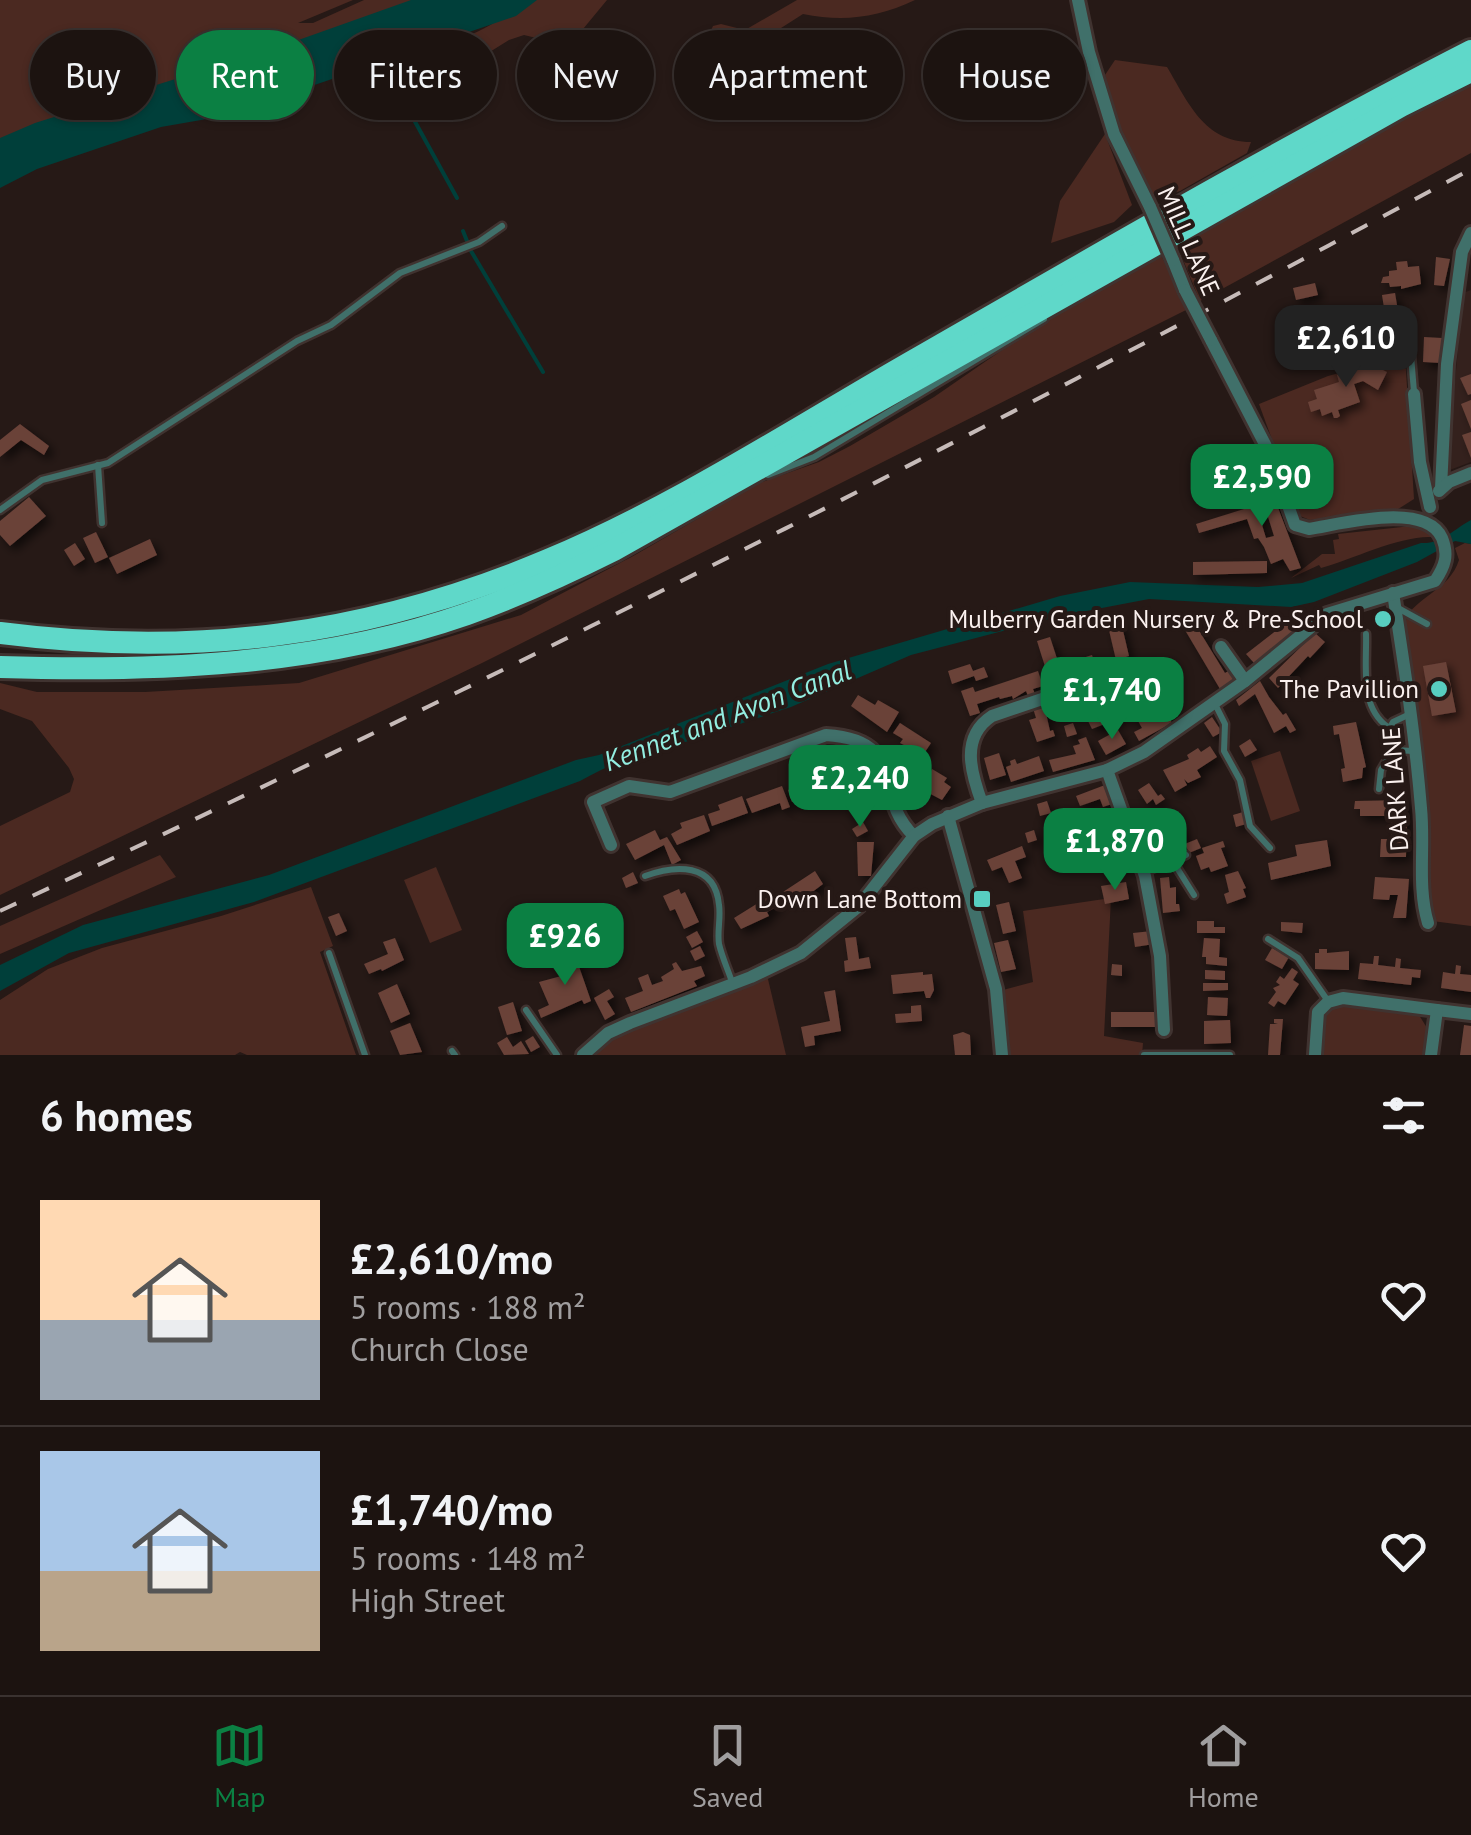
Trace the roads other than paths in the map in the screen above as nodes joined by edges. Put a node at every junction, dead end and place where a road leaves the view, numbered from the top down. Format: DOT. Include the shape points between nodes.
graph roads {
  1 [pos="1078,0"];
  2 [pos="1471,51"];
  3 [pos="1471,71"];
  4 [pos="502,226"];
  5 [pos="1471,233"];
  6 [pos="1408,319"];
  7 [pos="1414,394"];
  8 [pos="98,465"];
  9 [pos="1471,474"];
  10 [pos="1442,488"];
  11 [pos="0,510"];
  12 [pos="1430,518"];
  13 [pos="102,523"];
  14 [pos="1394,600"];
  15 [pos="0,616"];
  16 [pos="334,624"];
  17 [pos="1428,624"];
  18 [pos="0,633"];
  19 [pos="1366,634"];
  20 [pos="1221,647"];
  21 [pos="0,657"];
  22 [pos="0,667"];
  23 [pos="151,667"];
  24 [pos="1100,678"];
  25 [pos="1244,681"];
  26 [pos="1214,703"];
  27 [pos="1412,713"];
  28 [pos="1388,727"];
  29 [pos="1393,750"];
  30 [pos="1416,750"];
  31 [pos="1107,770"];
  32 [pos="1379,789"];
  33 [pos="982,803"];
  34 [pos="948,816"];
  35 [pos="914,836"];
  36 [pos="611,844"];
  37 [pos="1270,848"];
  38 [pos="1186,854"];
  39 [pos="1172,860"];
  40 [pos="1144,872"];
  41 [pos="645,876"];
  42 [pos="1194,895"];
  43 [pos="1428,923"];
  44 [pos="1268,939"];
  45 [pos="329,953"];
  46 [pos="732,983"];
  47 [pos="1328,1002"];
  48 [pos="526,1010"];
  49 [pos="1437,1010"];
  50 [pos="1471,1014"];
  51 [pos="1164,1030"];
  52 [pos="365,1055"];
  53 [pos="557,1055"];
  54 [pos="583,1055"];
  55 [pos="1002,1055"];
  56 [pos="1144,1055"];
  57 [pos="1230,1055"];
  58 [pos="1314,1055"];
  59 [pos="1431,1055"];
  1 -- 12 [label="street, MILL LANE, bridge" via="1114,134 1269,452 1295,525 1309,530"];
  2 -- 16 [label="highway" via="603,534 488,582"];
  3 -- 23 [label="highway" via="558,578 463,616 373,640 292,656"];
  4 -- 8 [label="lane" via="400,273 331,325"];
  5 -- 10 [label="street" via="1462,252 1448,364"];
  6 -- 7 [label="lane"];
  7 -- 12 [label="street"];
  8 -- 11 [label="lane" via="42,480"];
  8 -- 13 [label="lane"];
  9 -- 10 [label="street"];
  10 -- 12 [label="street"];
  12 -- 14 [label="street" via="1446,549 1443,569 1435,581"];
  14 -- 17 [label="lane"];
  14 -- 25 [label="street" via="1328,614"];
  14 -- 27 [label="street, DARK LANE"];
  15 -- 16 [label="highway" via="171,636"];
  16 -- 18 [label="highway" via="203,643 78,642"];
  19 -- 28 [label="lane" via="1368,700"];
  20 -- 25 [label="street"];
  21 -- 23 [label="highway"];
  22 -- 23 [label="highway"];
  24 -- 33 [label="street" via="982,722 970,755"];
  25 -- 26 [label="street"];
  26 -- 31 [label="street"];
  26 -- 37 [label="lane" via="1250,826"];
  27 -- 28 [label="lane"];
  27 -- 30 [label="street, DARK LANE"];
  28 -- 29 [label="lane"];
  29 -- 30 [label="lane"];
  29 -- 32 [label="lane"];
  30 -- 43 [label="street, DARK LANE"];
  31 -- 33 [label="street"];
  31 -- 40 [label="street"];
  33 -- 34 [label="street"];
  34 -- 35 [label="street"];
  34 -- 55 [label="street" via="996,989"];
  35 -- 36 [label="street" via="893,804 886,769 874,750 850,737 826,735 670,792 628,786 594,802"];
  35 -- 46 [label="street" via="835,927 800,953"];
  38 -- 39 [label="lane"];
  39 -- 40 [label="lane"];
  39 -- 42 [label="lane"];
  40 -- 51 [label="street" via="1160,956"];
  41 -- 46 [label="lane" via="681,867 712,884 720,907 718,942"];
  44 -- 47 [label="lane" via="1298,958"];
  45 -- 52 [label="lane"];
  46 -- 54 [label="street" via="619,1028"];
  47 -- 49 [label="street" via="1344,998"];
  47 -- 58 [label="street" via="1318,1012"];
  48 -- 53 [label="lane"];
  49 -- 50 [label="street"];
  49 -- 59 [label="street"];
  56 -- 57 [label="lane"];
}
